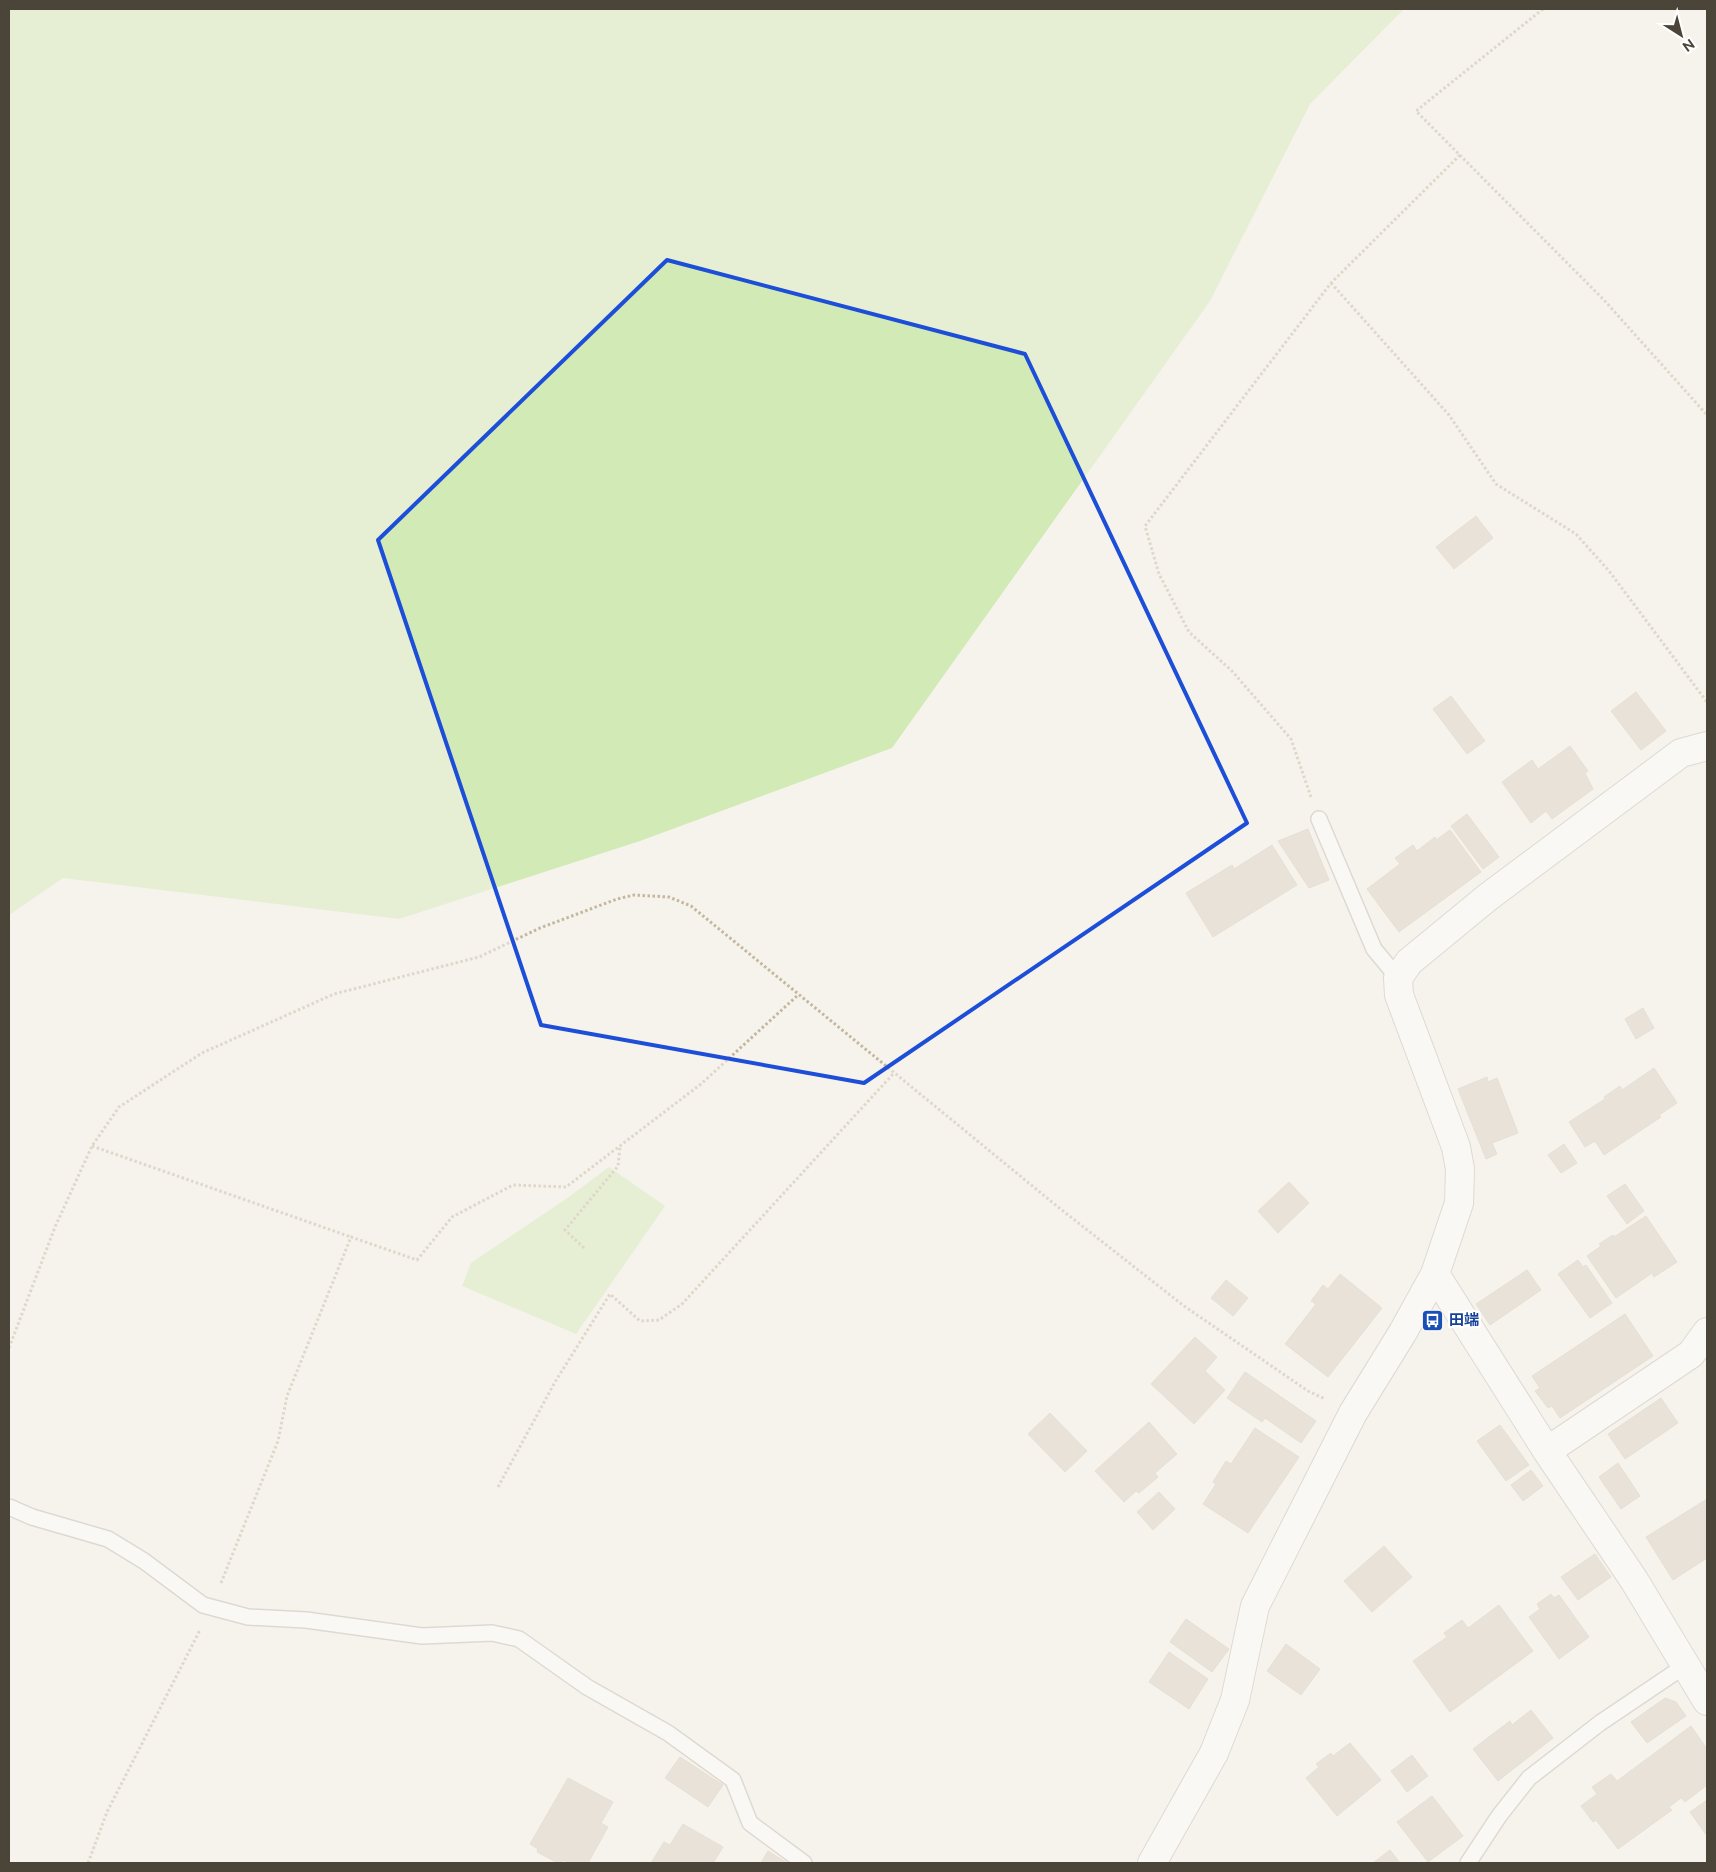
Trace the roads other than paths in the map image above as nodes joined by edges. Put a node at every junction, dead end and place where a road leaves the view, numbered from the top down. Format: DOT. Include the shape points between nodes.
graph roads {
  1 [pos="1707,746"];
  2 [pos="1319,819"];
  3 [pos="1398,978"];
  4 [pos="1435,1274"];
  5 [pos="1707,1332"];
  6 [pos="1547,1451"];
  7 [pos="9,1507"];
  8 [pos="1686,1665"];
  9 [pos="1707,1701"];
  10 [pos="804,1863"];
  11 [pos="1152,1863"];
  12 [pos="1468,1863"];
  1 -- 3 [label="street" via="1681,753 1519,874 1409,962"];
  2 -- 3 [label="lane" via="1374,949"];
  3 -- 4 [label="street" via="1398,995 1456,1147 1460,1169 1459,1203"];
  4 -- 6 [label="street"];
  4 -- 11 [label="street" via="1404,1332 1353,1413 1255,1606 1236,1700 1214,1753"];
  5 -- 6 [label="street" via="1691,1354"];
  6 -- 8 [label="street" via="1634,1580"];
  7 -- 10 [label="lane" via="108,1539 203,1605 248,1617 306,1620 422,1636 492,1633 519,1639 587,1687 668,1733 733,1780 750,1823"];
  8 -- 9 [label="street"];
  8 -- 12 [label="lane" via="1600,1723 1529,1778"];
}
